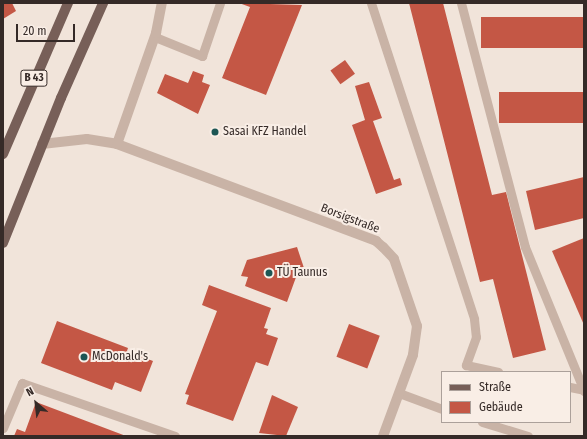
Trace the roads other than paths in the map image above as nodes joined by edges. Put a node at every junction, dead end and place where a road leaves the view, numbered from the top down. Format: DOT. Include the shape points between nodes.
graph roads {
  1 [pos="68,3"];
  2 [pos="103,3"];
  3 [pos="162,3"];
  4 [pos="220,3"];
  5 [pos="371,3"];
  6 [pos="461,3"];
  7 [pos="155,37"];
  8 [pos="42,144"];
  9 [pos="117,144"];
  10 [pos="3,154"];
  11 [pos="3,243"];
  12 [pos="493,371"];
  13 [pos="571,387"];
  14 [pos="584,390"];
  15 [pos="399,394"];
  16 [pos="441,409"];
  17 [pos="485,423"];
  18 [pos="3,428"];
  19 [pos="517,434"];
  20 [pos="169,435"];
  21 [pos="383,436"];
  22 [pos="528,436"];
  1 -- 10 [label="main road, B 43"];
  2 -- 8 [label="main road, B 43"];
  3 -- 7 [label="street"];
  4 -- 7 [label="lane" via="202,56"];
  5 -- 12 [label="lane" via="474,319 476,337 466,365"];
  6 -- 14 [label="lane" via="525,247"];
  7 -- 9 [label="street"];
  8 -- 9 [label="street, Borsigstraße" via="87,139"];
  8 -- 11 [label="main road, B 43"];
  9 -- 15 [label="street, Borsigstraße" via="376,241 383,247 394,260 417,326 417,340"];
  13 -- 14 [label="lane"];
  15 -- 16 [label="lane"];
  15 -- 21 [label="street, Borsigstraße"];
  17 -- 19 [label="lane"];
  18 -- 20 [label="lane" via="22,383"];
  19 -- 22 [label="lane"];
}
